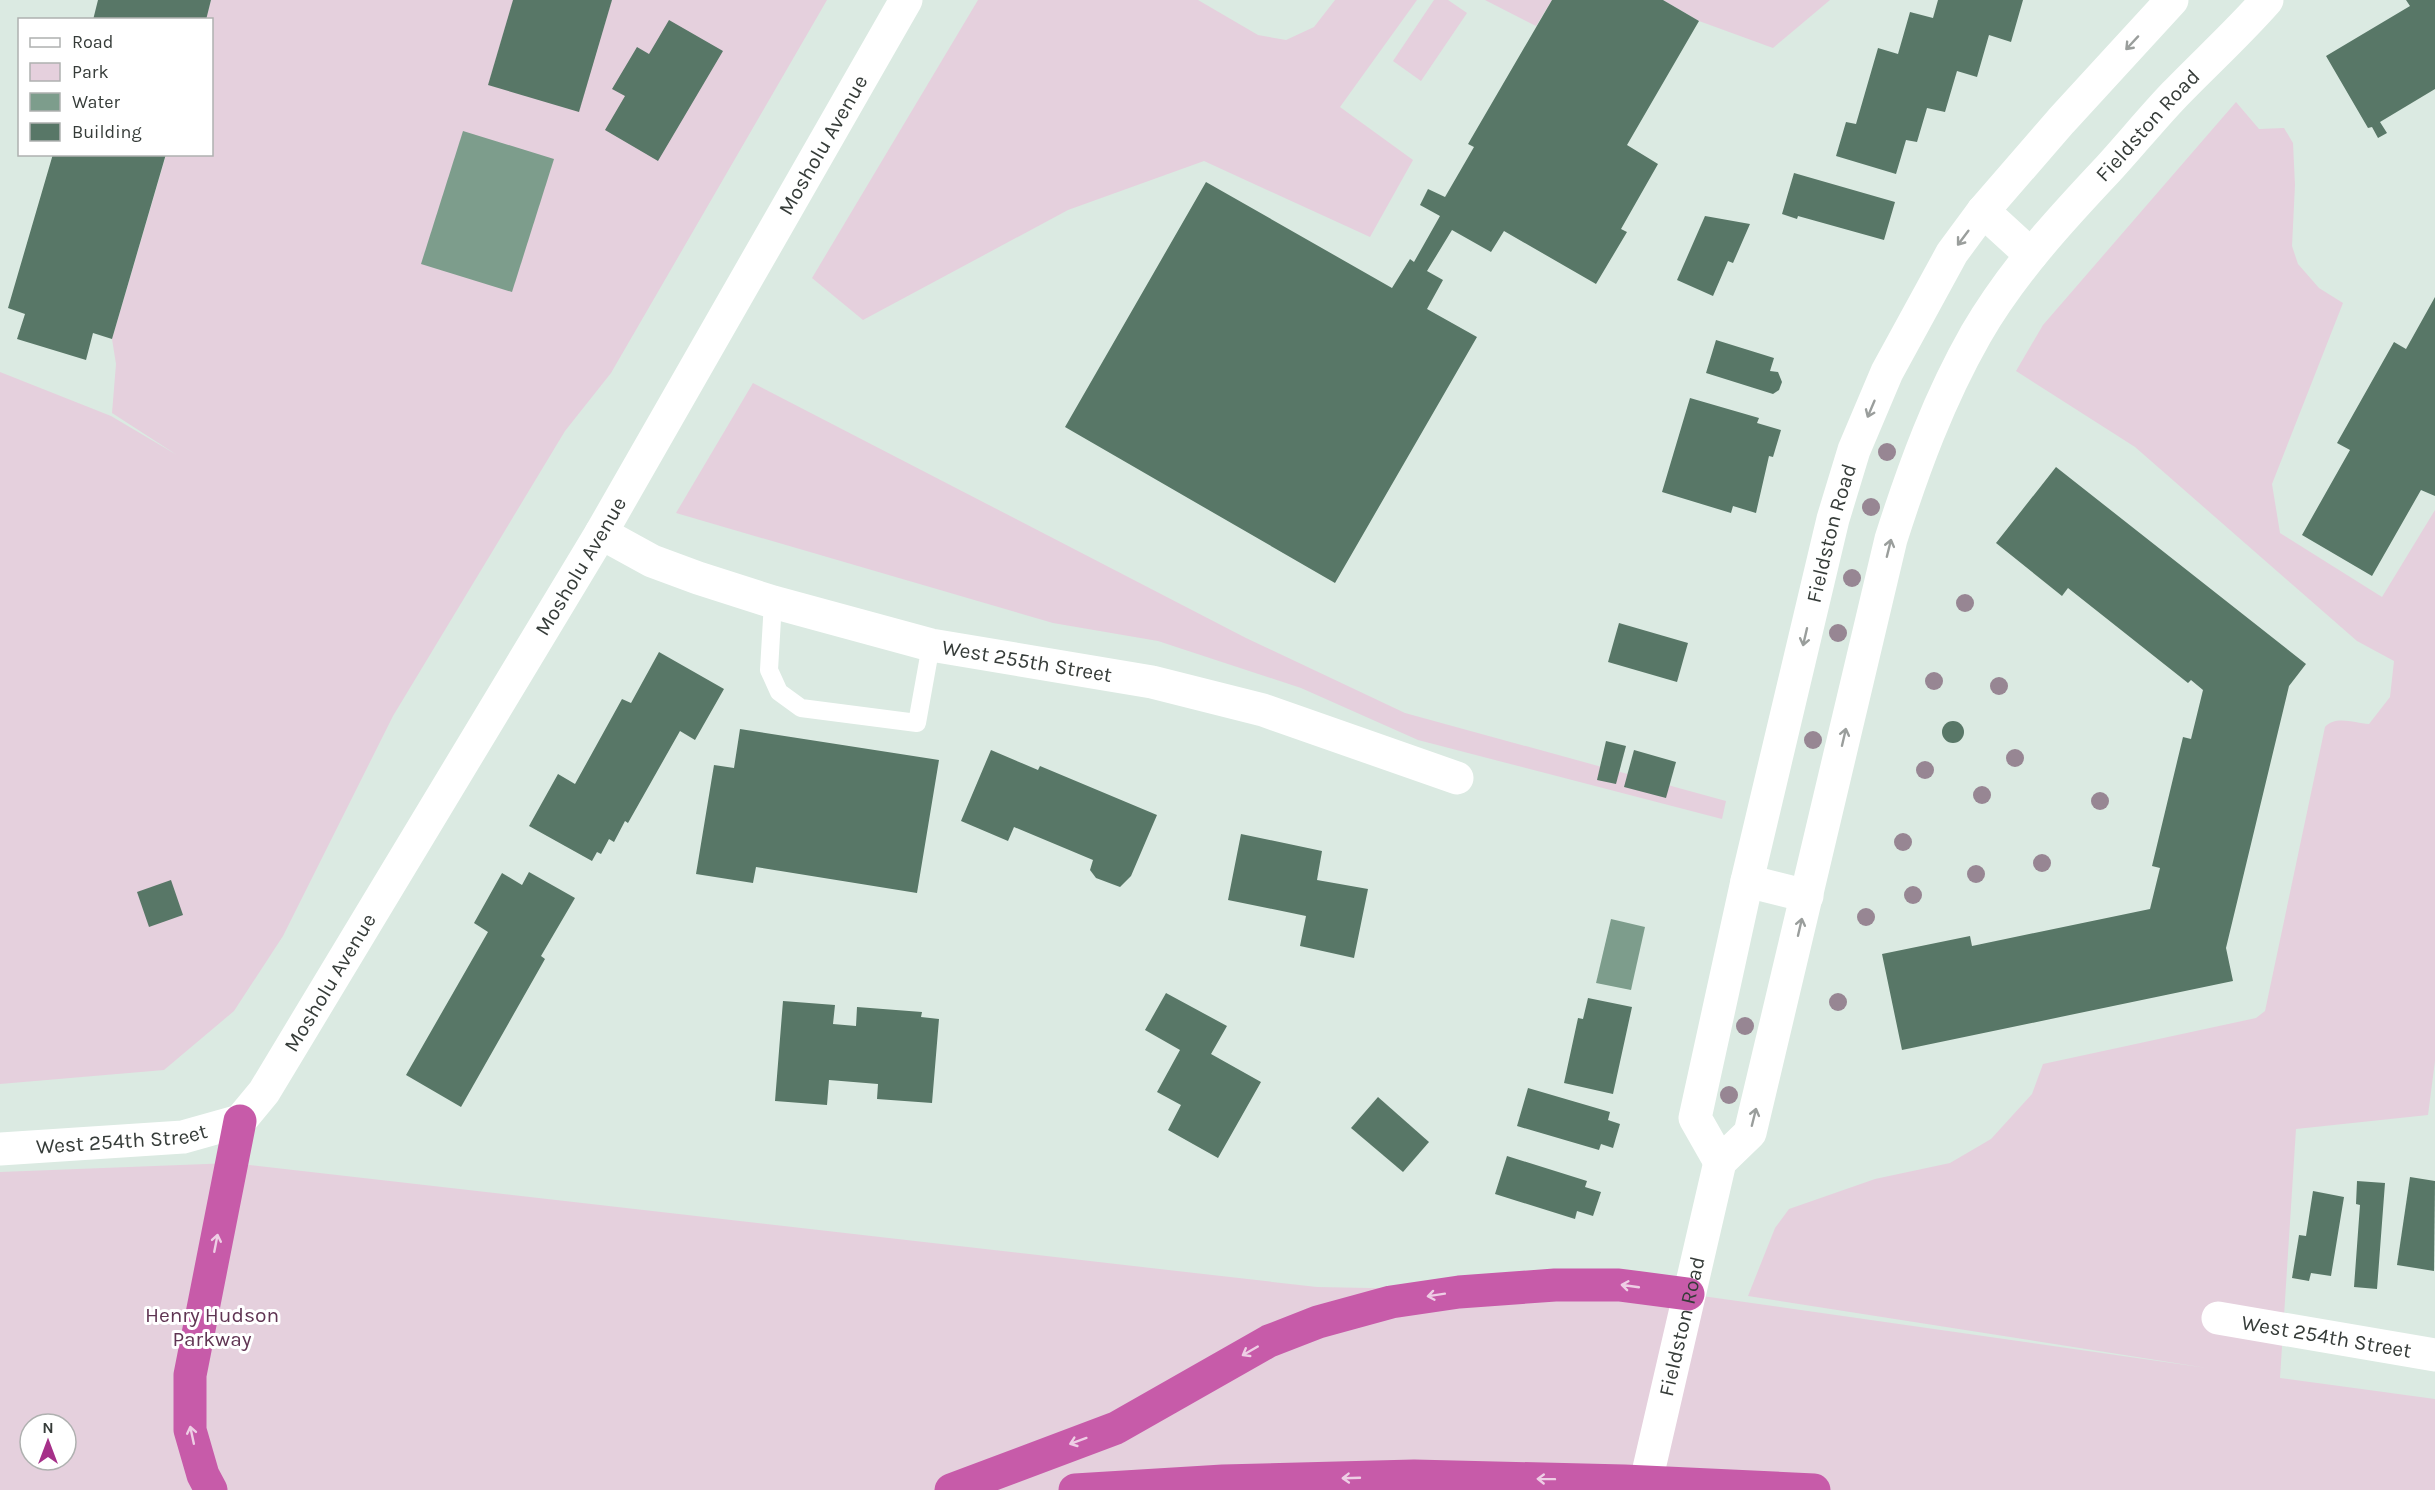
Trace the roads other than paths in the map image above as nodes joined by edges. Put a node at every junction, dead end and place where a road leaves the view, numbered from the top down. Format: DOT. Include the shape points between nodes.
graph roads {
  1 [pos="906,0"];
  2 [pos="2172,0"];
  3 [pos="2267,0"];
  4 [pos="1983,211"];
  5 [pos="2031,255"];
  6 [pos="601,533"];
  7 [pos="773,602"];
  8 [pos="931,645"];
  9 [pos="1457,778"];
  10 [pos="1747,882"];
  11 [pos="1807,896"];
  12 [pos="240,1121"];
  13 [pos="0,1149"];
  14 [pos="1720,1162"];
  15 [pos="1688,1294"];
  16 [pos="2218,1318"];
  17 [pos="2435,1355"];
  18 [pos="211,1490"];
  19 [pos="951,1490"];
  20 [pos="1075,1490"];
  21 [pos="1644,1490"];
  22 [pos="1814,1490"];
  1 -- 6 [label="street, Mosholu Avenue"];
  2 -- 4 [label="street, Fieldston Road, one-way"];
  3 -- 5 [label="street, Fieldston Road" via="2175,94"];
  4 -- 5 [label="street"];
  4 -- 10 [label="street, Fieldston Road, one-way" via="1952,253 1917,313 1854,450 1833,519"];
  11 -- 5 [label="street, Fieldston Road, one-way" via="1891,539 1913,470 1942,398 1977,333"];
  6 -- 7 [label="street, West 255th Street" via="652,561"];
  6 -- 12 [label="street, Mosholu Avenue" via="264,1092"];
  7 -- 8 [label="street, West 255th Street"];
  7 -- 8 [label="lane" via="769,670 779,692 801,708 916,723"];
  8 -- 9 [label="street, West 255th Street" via="1152,682 1263,710"];
  10 -- 11 [label="street"];
  10 -- 14 [label="street, Fieldston Road" via="1695,1118"];
  14 -- 11 [label="street, Fieldston Road, one-way" via="1750,1133"];
  12 -- 13 [label="street, West 254th Street" via="183,1137"];
  18 -- 12 [label="highway, one-way" via="190,1430 190,1375"];
  14 -- 15 [label="street, Fieldston Road"];
  15 -- 19 [label="highway, one-way" via="1619,1285 1555,1285 1391,1302 1269,1341 1116,1428"];
  15 -- 21 [label="street, Fieldston Road"];
  16 -- 17 [label="street, West 254th Street"];
  22 -- 20 [label="highway, one-way" via="1414,1476"];
}
